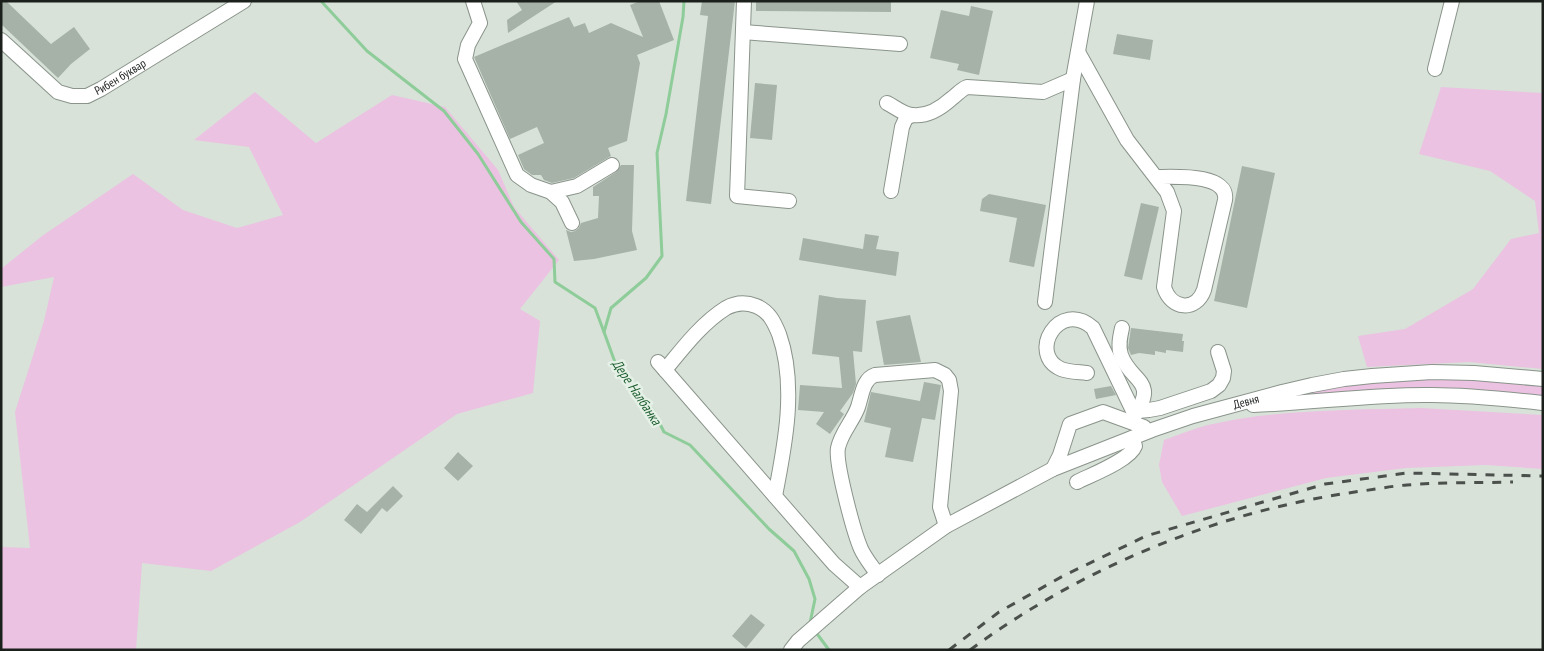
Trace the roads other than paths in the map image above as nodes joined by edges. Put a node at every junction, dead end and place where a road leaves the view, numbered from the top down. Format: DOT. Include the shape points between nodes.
graph roads {
  1 [pos="244,1"];
  2 [pos="472,1"];
  3 [pos="744,1"];
  4 [pos="1087,1"];
  5 [pos="1452,1"];
  6 [pos="743,32"];
  7 [pos="1,40"];
  8 [pos="900,44"];
  9 [pos="1078,52"];
  10 [pos="1435,69"];
  11 [pos="1073,79"];
  12 [pos="887,103"];
  13 [pos="912,116"];
  14 [pos="612,165"];
  15 [pos="1156,177"];
  16 [pos="891,191"];
  17 [pos="551,192"];
  18 [pos="789,201"];
  19 [pos="572,223"];
  20 [pos="1045,302"];
  21 [pos="1122,328"];
  22 [pos="1218,352"];
  23 [pos="1087,373"];
  24 [pos="1543,379"];
  25 [pos="1543,403"];
  26 [pos="1230,406"];
  27 [pos="1135,416"];
  28 [pos="1152,430"];
  29 [pos="1132,438"];
  30 [pos="1053,469"];
  31 [pos="1077,482"];
  32 [pos="775,496"];
  33 [pos="946,526"];
  34 [pos="878,574"];
  35 [pos="860,587"];
  36 [pos="791,650"];
  1 -- 7 [label="street, Рибен буквар" via="87,96 58,92"];
  2 -- 17 [label="street" via="480,23 468,45 465,59 517,175 531,185"];
  3 -- 6 [label="street"];
  4 -- 9 [label="street"];
  5 -- 10 [label="street"];
  6 -- 8 [label="street"];
  6 -- 18 [label="street" via="737,196"];
  9 -- 11 [label="street"];
  9 -- 15 [label="street" via="1127,140"];
  11 -- 13 [label="street" via="1043,92 966,87 940,108"];
  11 -- 20 [label="street"];
  12 -- 13 [label="street"];
  13 -- 16 [label="street" via="906,118 902,127"];
  14 -- 17 [label="street" via="577,186"];
  15 -- 15 [label="street" via="1167,192 1174,211 1164,288 1170,299 1188,305 1198,300 1204,290 1225,192 1216,184 1191,176"];
  17 -- 19 [label="street" via="562,202"];
  21 -- 27 [label="street" via="1119,346 1122,357 1144,388 1145,395"];
  22 -- 27 [label="street" via="1224,371 1220,385 1211,391"];
  23 -- 27 [label="street" via="1062,370 1048,354 1046,347 1050,332 1064,320 1081,320 1093,328"];
  24 -- 26 [label="street, Девня" via="1432,372 1372,376 1312,384"];
  25 -- 26 [label="street, Девня" via="1431,395"];
  26 -- 28 [label="street"];
  27 -- 28 [label="street"];
  27 -- 30 [label="street" via="1102,412 1070,424"];
  28 -- 29 [label="street"];
  29 -- 30 [label="street"];
  29 -- 31 [label="street" via="1133,451"];
  30 -- 33 [label="street"];
  32 -- 32 [label="street" via="661,366 697,332 735,304 751,304 765,311 772,318 785,351 788,400 783,456"];
  32 -- 35 [label="street" via="834,564"];
  33 -- 34 [label="street"];
  33 -- 34 [label="street" via="940,507 951,391 948,380 940,372 931,370 870,376 837,450 855,535"];
  34 -- 35 [label="street"];
  35 -- 36 [label="street"];
}
